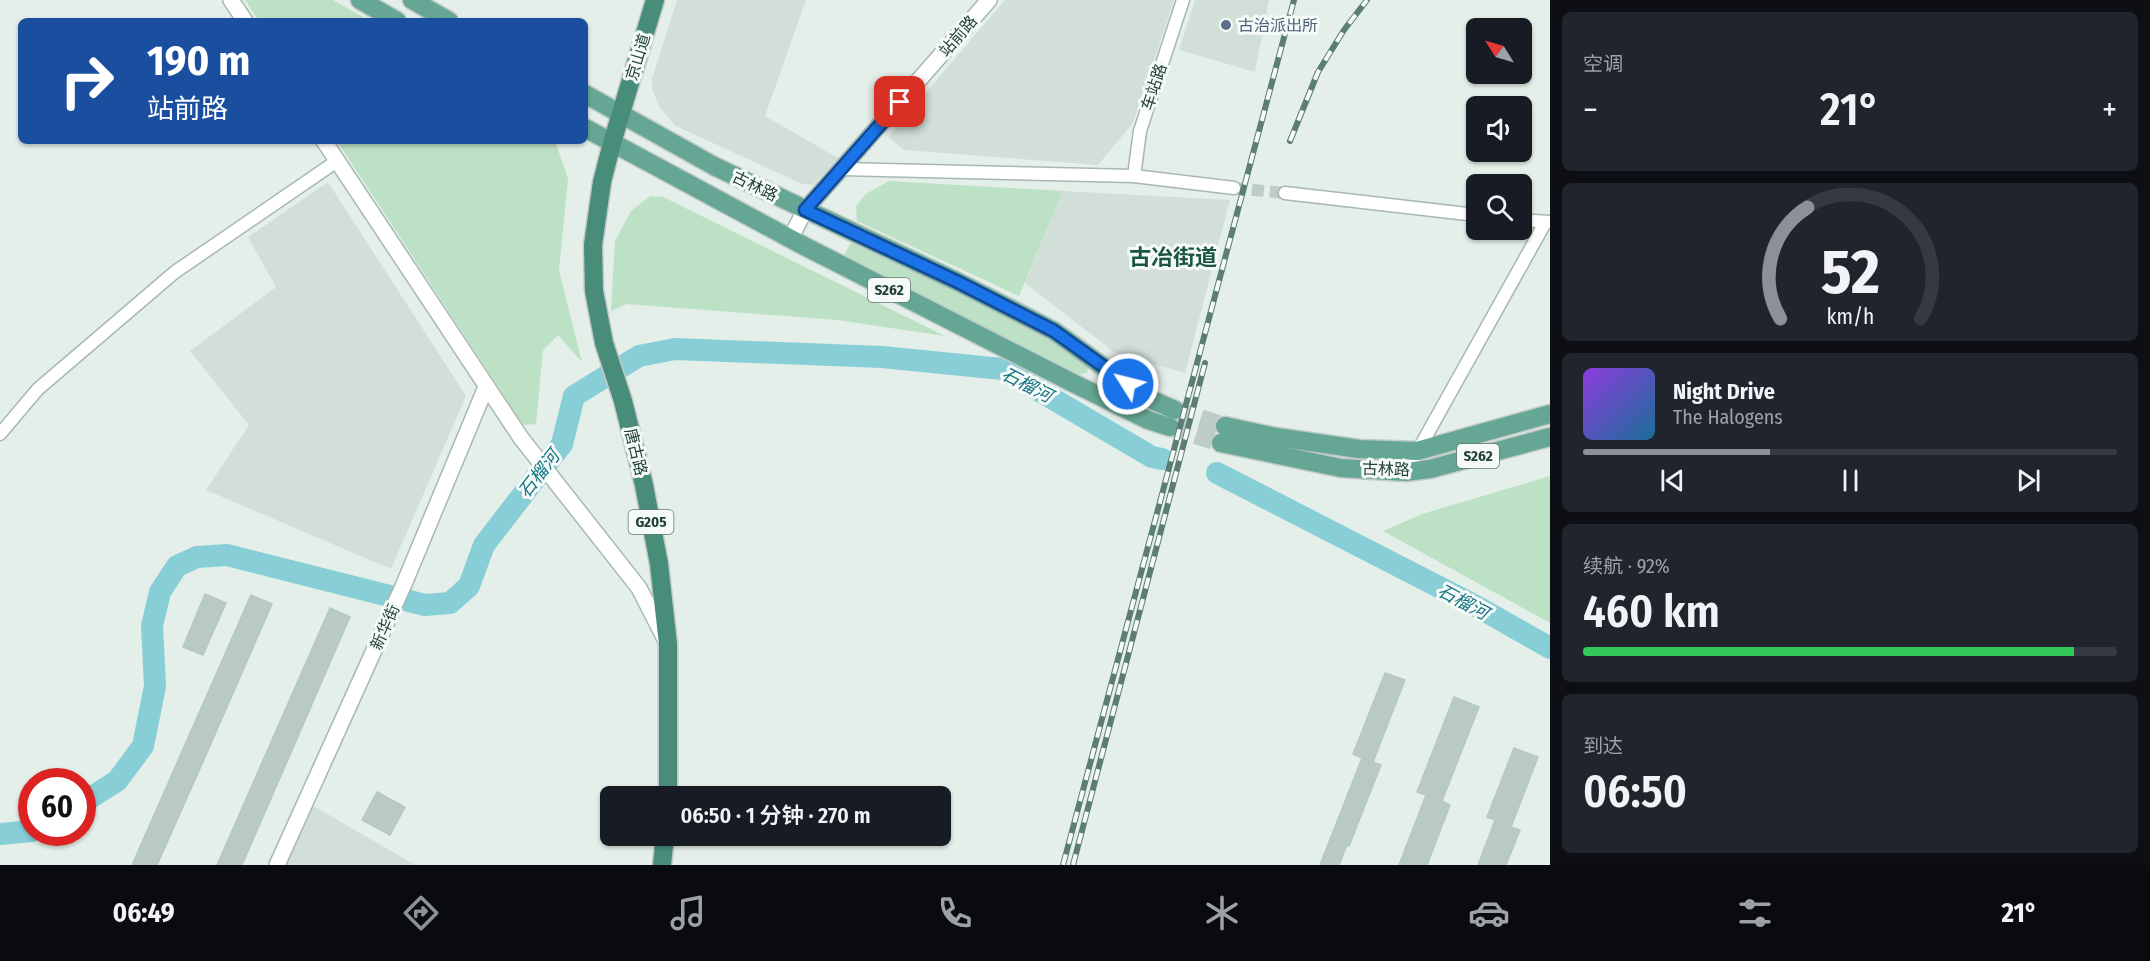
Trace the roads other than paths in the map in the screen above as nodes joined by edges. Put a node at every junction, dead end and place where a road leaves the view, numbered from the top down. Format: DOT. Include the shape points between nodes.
graph roads {
  1 [pos="231,0"];
  2 [pos="360,0"];
  3 [pos="412,0"];
  4 [pos="655,0"];
  5 [pos="989,0"];
  6 [pos="1183,0"];
  7 [pos="243,18"];
  8 [pos="392,18"];
  9 [pos="444,18"];
  10 [pos="588,96"];
  11 [pos="621,114"];
  12 [pos="588,130"];
  13 [pos="612,143"];
  14 [pos="326,144"];
  15 [pos="337,161"];
  16 [pos="841,169"];
  17 [pos="1134,176"];
  18 [pos="1234,188"];
  19 [pos="1285,193"];
  20 [pos="805,210"];
  21 [pos="1466,214"];
  22 [pos="1532,221"];
  23 [pos="1547,222"];
  24 [pos="790,239"];
  25 [pos="486,387"];
  26 [pos="1550,414"];
  27 [pos="0,434"];
  28 [pos="1550,437"];
  29 [pos="1417,451"];
  30 [pos="1406,472"];
  31 [pos="668,644"];
  32 [pos="668,786"];
  33 [pos="664,846"];
  34 [pos="277,865"];
  35 [pos="662,865"];
  1 -- 7 [label="street"];
  2 -- 8 [label="main road"];
  3 -- 9 [label="main road"];
  4 -- 11 [label="highway, 京山道 / G205"];
  5 -- 16 [label="street, 站前路"];
  6 -- 17 [label="street, 车站路" via="1140,131"];
  10 -- 11 [label="main road, S262"];
  11 -- 13 [label="highway, 唐古路 / G205"];
  11 -- 20 [label="main road, 古林路 / S262" via="714,166"];
  12 -- 13 [label="main road, S262"];
  13 -- 24 [label="main road, 古林路 / S262"];
  13 -- 31 [label="highway, 唐古路 / G205" via="593,245 594,291 604,343 644,485 659,564"];
  14 -- 15 [label="street"];
  15 -- 25 [label="street"];
  15 -- 27 [label="street" via="175,272 38,389"];
  16 -- 17 [label="street"];
  16 -- 20 [label="street, 站前路"];
  17 -- 18 [label="street"];
  19 -- 21 [label="street"];
  20 -- 24 [label="street, 站前路"];
  20 -- 24 [label="main road, 古林路 / S262" via="1054,331 1172,419 1148,420"];
  22 -- 23 [label="street"];
  23 -- 29 [label="street"];
  25 -- 31 [label="street" via="521,438 639,588"];
  25 -- 34 [label="street, 新华街" via="404,584"];
  26 -- 29 [label="main road, 古林路 / S262"];
  28 -- 30 [label="main road, 古林路 / S262" via="1430,470"];
  29 -- 30 [label="street"];
  29 -- 30 [label="main road, 古林路 / S262" via="1359,449 1223,434 1341,468"];
  31 -- 32 [label="highway, 唐古路 / G205"];
  33 -- 35 [label="highway"];
}
